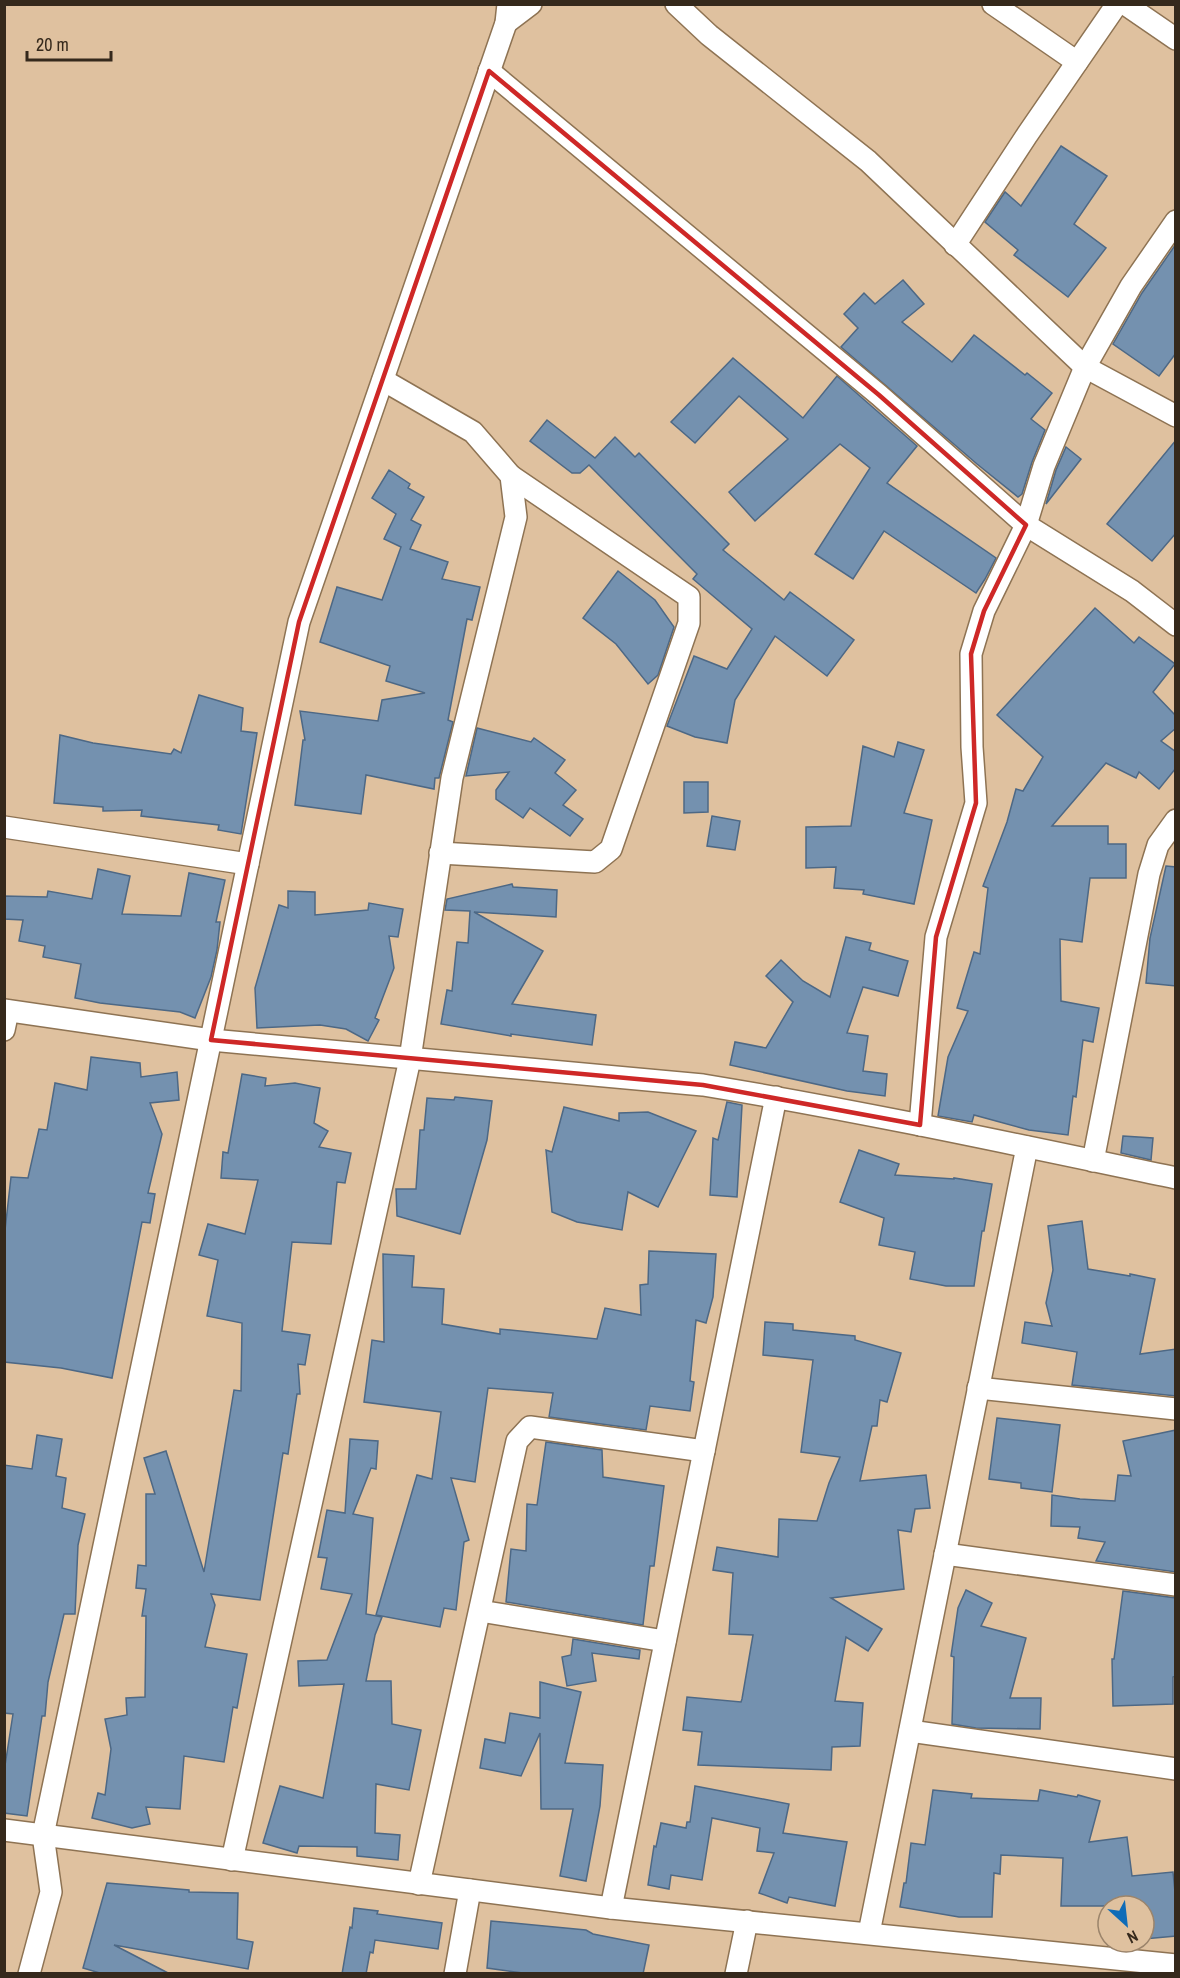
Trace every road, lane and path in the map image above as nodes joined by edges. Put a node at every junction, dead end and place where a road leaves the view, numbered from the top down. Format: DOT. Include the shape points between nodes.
graph roads {
  1 [pos="531,4"];
  2 [pos="676,4"];
  3 [pos="993,4"];
  4 [pos="1117,4"];
  5 [pos="1125,4"];
  6 [pos="507,14"];
  7 [pos="1176,39"];
  8 [pos="1077,62"];
  9 [pos="489,71"];
  10 [pos="1176,221"];
  11 [pos="955,245"];
  12 [pos="1085,368"];
  13 [pos="383,380"];
  14 [pos="1176,416"];
  15 [pos="511,476"];
  16 [pos="1026,525"];
  17 [pos="1176,625"];
  18 [pos="1175,820"];
  19 [pos="4,827"];
  20 [pos="440,853"];
  21 [pos="248,864"];
  22 [pos="6,1017"];
  23 [pos="211,1040"];
  24 [pos="410,1059"];
  25 [pos="776,1097"];
  26 [pos="920,1125"];
  27 [pos="1027,1147"];
  28 [pos="1093,1161"];
  29 [pos="1176,1178"];
  30 [pos="978,1388"];
  31 [pos="1176,1409"];
  32 [pos="704,1451"];
  33 [pos="945,1554"];
  34 [pos="1176,1585"];
  35 [pos="480,1611"];
  36 [pos="665,1641"];
  37 [pos="910,1731"];
  38 [pos="1176,1770"];
  39 [pos="4,1830"];
  40 [pos="43,1835"];
  41 [pos="232,1860"];
  42 [pos="419,1884"];
  43 [pos="470,1890"];
  44 [pos="612,1908"];
  45 [pos="747,1921"];
  46 [pos="869,1933"];
  47 [pos="1176,1965"];
  48 [pos="29,1974"];
  49 [pos="455,1974"];
  50 [pos="736,1974"];
  1 -- 6 [label="street"];
  2 -- 11 [label="street" via="867,161"];
  3 -- 8 [label="street"];
  4 -- 8 [label="street"];
  5 -- 7 [label="street"];
  6 -- 9 [label="street"];
  8 -- 11 [label="street"];
  9 -- 13 [label="street"];
  9 -- 16 [label="street" via="879,395"];
  10 -- 12 [label="street" via="1131,286"];
  11 -- 12 [label="street"];
  12 -- 14 [label="street"];
  12 -- 16 [label="street" via="1044,466"];
  13 -- 15 [label="street" via="473,432"];
  13 -- 21 [label="street" via="299,622"];
  15 -- 20 [label="street" via="516,517 452,778"];
  15 -- 20 [label="street" via="689,597 689,623 611,849 596,862"];
  16 -- 17 [label="street" via="1132,591"];
  16 -- 26 [label="street" via="984,610 971,654 976,802 936,937"];
  18 -- 28 [label="street" via="1158,845 1149,874"];
  19 -- 21 [label="street"];
  20 -- 24 [label="street"];
  21 -- 23 [label="street"];
  22 -- 23 [label="street"];
  23 -- 24 [label="street"];
  23 -- 40 [label="street"];
  24 -- 25 [label="street" via="703,1085"];
  24 -- 41 [label="street"];
  25 -- 26 [label="street"];
  25 -- 32 [label="street"];
  26 -- 27 [label="street"];
  27 -- 28 [label="street"];
  27 -- 30 [label="street"];
  28 -- 29 [label="street"];
  30 -- 31 [label="street"];
  30 -- 33 [label="street"];
  32 -- 35 [label="street" via="530,1427 517,1441"];
  32 -- 36 [label="street"];
  33 -- 34 [label="street"];
  33 -- 37 [label="street"];
  35 -- 36 [label="street"];
  35 -- 42 [label="street"];
  36 -- 44 [label="street"];
  37 -- 38 [label="street"];
  37 -- 46 [label="street"];
  39 -- 40 [label="street"];
  40 -- 41 [label="street"];
  40 -- 48 [label="street" via="51,1892"];
  41 -- 42 [label="street"];
  42 -- 43 [label="street"];
  43 -- 44 [label="street"];
  43 -- 49 [label="street"];
  44 -- 45 [label="street"];
  45 -- 46 [label="street"];
  45 -- 50 [label="street"];
  46 -- 47 [label="street"];
}
